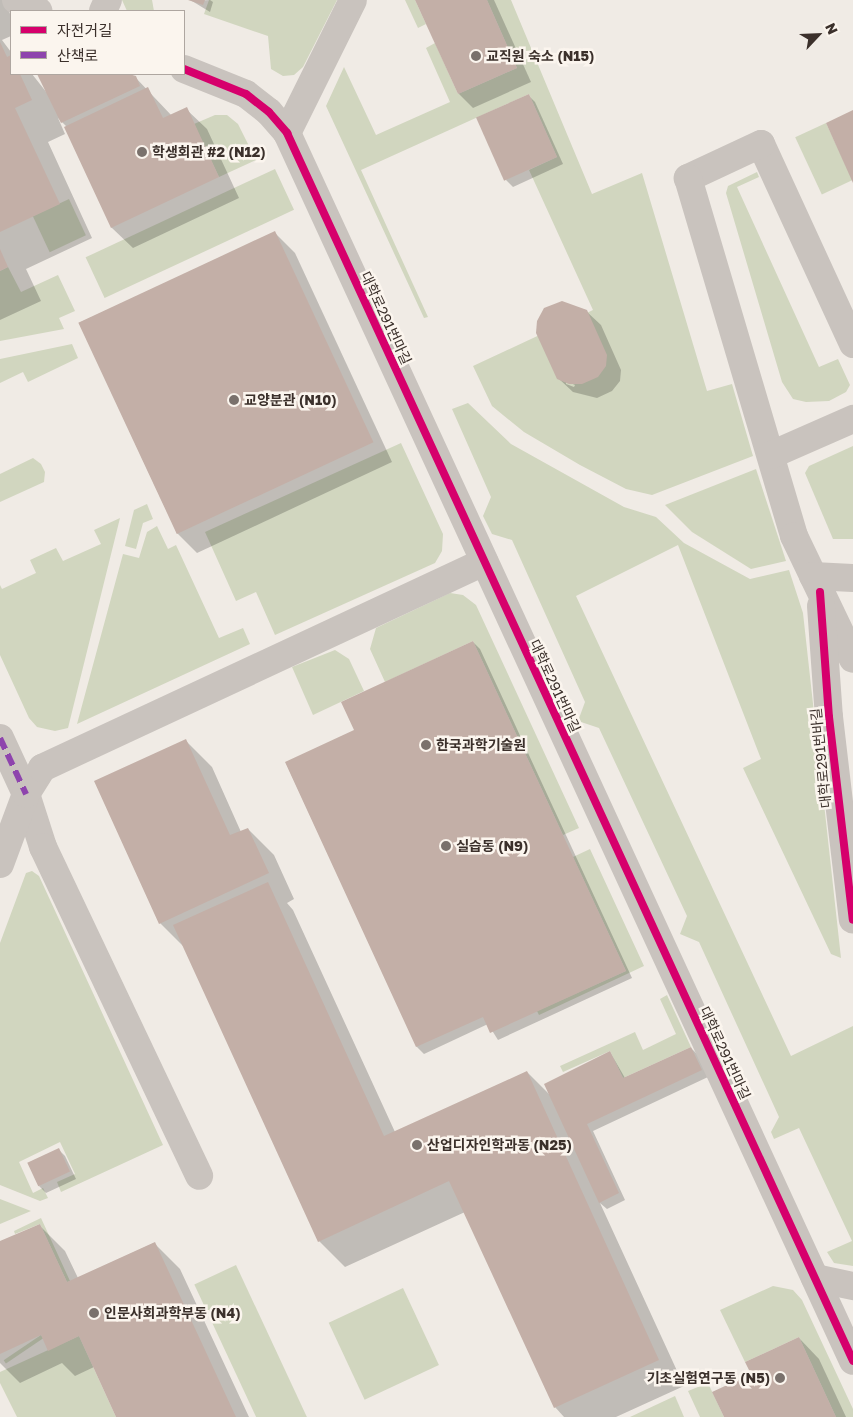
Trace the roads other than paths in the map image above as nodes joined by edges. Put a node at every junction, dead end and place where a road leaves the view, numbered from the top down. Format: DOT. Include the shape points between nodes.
graph roads {
  1 [pos="16,0"];
  2 [pos="353,0"];
  3 [pos="37,10"];
  4 [pos="185,70"];
  5 [pos="286,133"];
  6 [pos="853,344"];
  7 [pos="853,419"];
  8 [pos="771,455"];
  9 [pos="484,562"];
  10 [pos="853,578"];
  11 [pos="817,584"];
  12 [pos="853,659"];
  13 [pos="0,738"];
  14 [pos="26,794"];
  15 [pos="849,846"];
  16 [pos="0,864"];
  17 [pos="853,920"];
  18 [pos="198,1176"];
  19 [pos="815,1278"];
  20 [pos="853,1286"];
  21 [pos="853,1361"];
  1 -- 3 [label="street"];
  2 -- 5 [label="street"];
  4 -- 5 [label="street, 대학로291번마길" via="246,94 269,112"];
  5 -- 9 [label="street, 대학로291번마길"];
  6 -- 8 [label="street" via="762,144 688,178"];
  7 -- 8 [label="street"];
  8 -- 11 [label="street" via="794,536"];
  9 -- 14 [label="street" via="42,768"];
  9 -- 19 [label="street, 대학로291번마길"];
  10 -- 11 [label="street"];
  11 -- 12 [label="street"];
  11 -- 15 [label="street, 대학로291번바길" via="829,717"];
  13 -- 14 [label="street"];
  14 -- 16 [label="street"];
  14 -- 18 [label="street" via="43,847"];
  15 -- 17 [label="street, 대학로291번바길"];
  19 -- 20 [label="street"];
  19 -- 21 [label="street, 대학로291번마길"];
}
